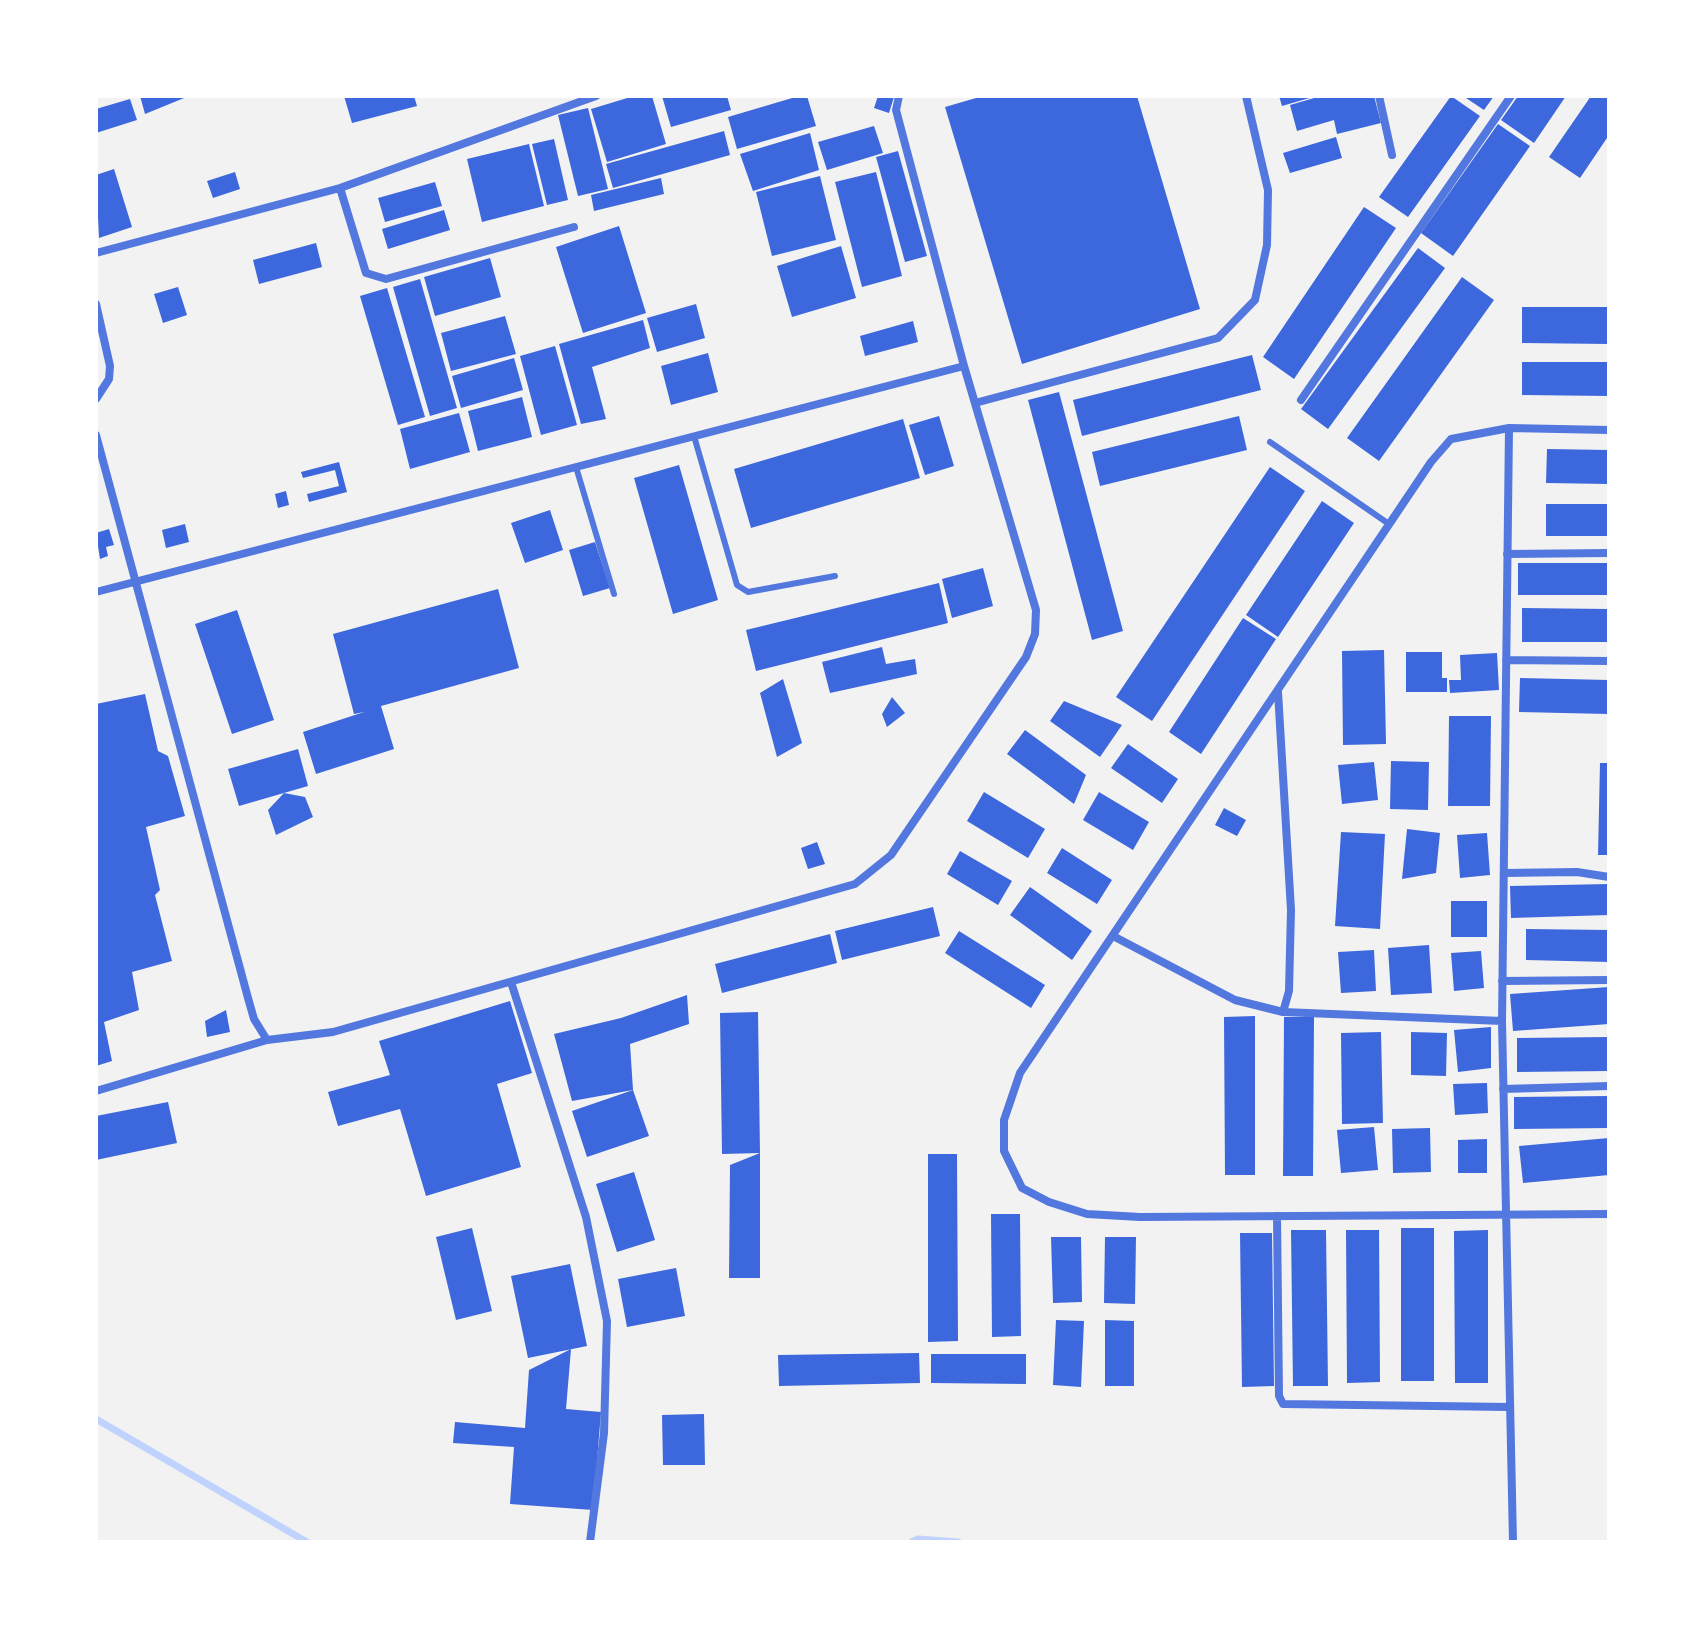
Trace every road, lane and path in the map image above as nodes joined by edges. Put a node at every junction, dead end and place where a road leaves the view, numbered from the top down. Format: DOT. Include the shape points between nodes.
graph roads {
  1 [pos="596,96"];
  2 [pos="899,96"];
  3 [pos="1246,96"];
  4 [pos="1379,96"];
  5 [pos="1511,96"];
  6 [pos="1392,155"];
  7 [pos="340,188"];
  8 [pos="574,227"];
  9 [pos="96,253"];
  10 [pos="96,304"];
  11 [pos="964,366"];
  12 [pos="96,399"];
  13 [pos="1301,400"];
  14 [pos="975,403"];
  15 [pos="1509,428"];
  16 [pos="1609,430"];
  17 [pos="96,435"];
  18 [pos="694,436"];
  19 [pos="1270,442"];
  20 [pos="576,467"];
  21 [pos="1389,524"];
  22 [pos="1609,553"];
  23 [pos="1507,554"];
  24 [pos="835,576"];
  25 [pos="133,582"];
  26 [pos="96,592"];
  27 [pos="614,594"];
  28 [pos="1506,660"];
  29 [pos="1609,661"];
  30 [pos="1278,691"];
  31 [pos="1504,873"];
  32 [pos="1609,877"];
  33 [pos="1113,936"];
  34 [pos="1609,980"];
  35 [pos="1502,981"];
  36 [pos="511,982"];
  37 [pos="1283,1012"];
  38 [pos="1502,1021"];
  39 [pos="267,1040"];
  40 [pos="1609,1086"];
  41 [pos="1503,1089"];
  42 [pos="96,1091"];
  43 [pos="1506,1213"];
  44 [pos="1609,1214"];
  45 [pos="1277,1216"];
  46 [pos="1509,1407"];
  47 [pos="590,1542"];
  48 [pos="1513,1542"];
  1 -- 7 [label="street"];
  2 -- 11 [label="street" via="896,110"];
  3 -- 14 [label="street" via="1268,190 1267,245 1255,300 1218,338"];
  4 -- 6 [label="street"];
  5 -- 13 [label="street"];
  7 -- 8 [label="street" via="366,273 386,279"];
  7 -- 9 [label="street"];
  10 -- 12 [label="street" via="110,366 109,379"];
  11 -- 14 [label="street"];
  11 -- 18 [label="street"];
  14 -- 36 [label="street" via="1036,610 1035,634 1026,657 891,855 855,884"];
  15 -- 16 [label="street"];
  15 -- 21 [label="street" via="1451,439"];
  15 -- 23 [label="street"];
  17 -- 25 [label="street"];
  18 -- 20 [label="street"];
  18 -- 24 [label="lane" via="737,585 748,592"];
  19 -- 21 [label="lane"];
  20 -- 25 [label="street"];
  20 -- 27 [label="lane"];
  21 -- 30 [label="street"];
  22 -- 23 [label="street"];
  23 -- 28 [label="street"];
  25 -- 26 [label="street"];
  25 -- 39 [label="street" via="254,1019"];
  28 -- 29 [label="street"];
  28 -- 31 [label="street"];
  30 -- 33 [label="street"];
  30 -- 37 [label="street" via="1291,910 1289,991"];
  31 -- 32 [label="street"];
  31 -- 35 [label="street"];
  33 -- 37 [label="street" via="1235,1000"];
  33 -- 45 [label="street" via="1020,1073 1004,1120 1004,1151 1022,1188 1087,1214"];
  34 -- 35 [label="street"];
  35 -- 38 [label="street"];
  36 -- 39 [label="street" via="333,1032"];
  36 -- 47 [label="street" via="586,1217 607,1321 604,1433"];
  37 -- 38 [label="street"];
  38 -- 41 [label="street"];
  39 -- 42 [label="street"];
  40 -- 41 [label="street"];
  41 -- 43 [label="street"];
  43 -- 44 [label="street"];
  43 -- 45 [label="street"];
  43 -- 46 [label="street"];
  45 -- 46 [label="street" via="1283,1404"];
  46 -- 48 [label="street"];
}
